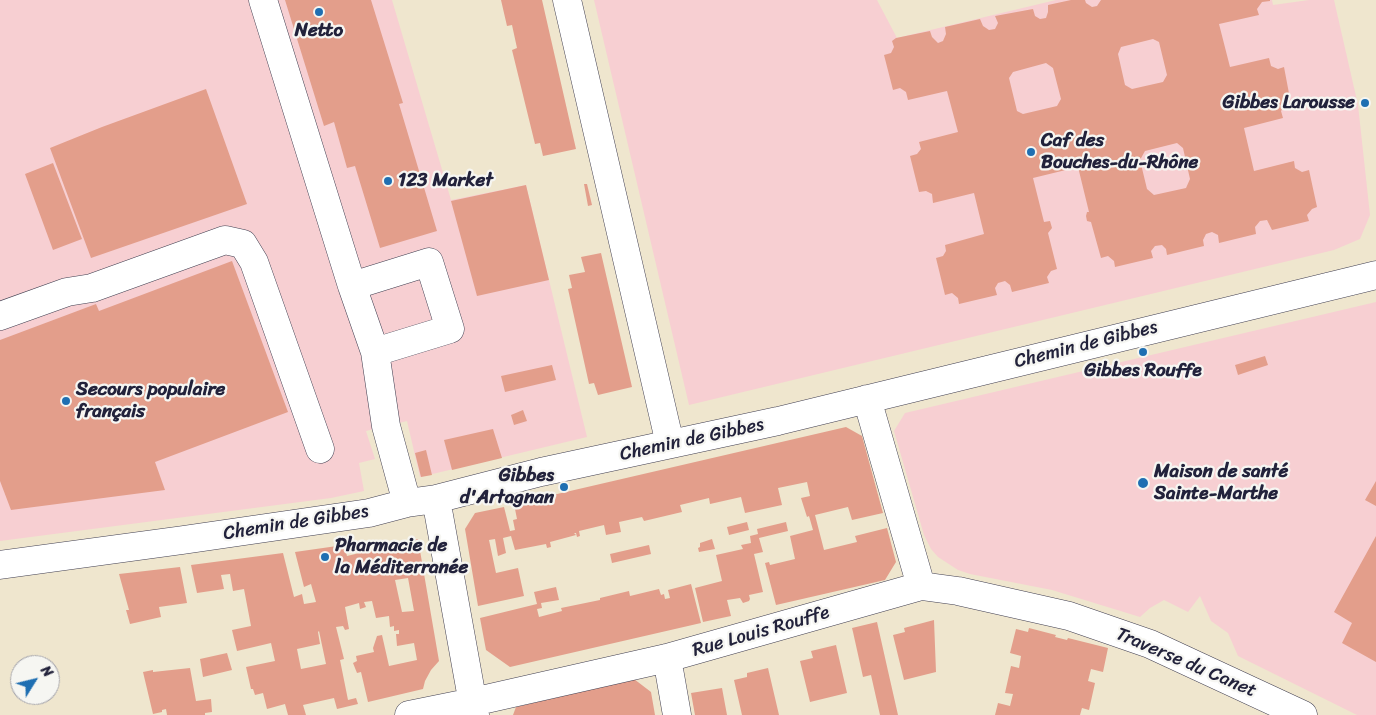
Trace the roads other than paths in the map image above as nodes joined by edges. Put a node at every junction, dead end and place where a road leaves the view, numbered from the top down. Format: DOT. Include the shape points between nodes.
graph roads {
  1 [pos="263,0"];
  2 [pos="567,0"];
  3 [pos="1376,275"];
  4 [pos="352,286"];
  5 [pos="0,316"];
  6 [pos="375,352"];
  7 [pos="867,399"];
  8 [pos="670,444"];
  9 [pos="320,449"];
  10 [pos="436,499"];
  11 [pos="407,503"];
  12 [pos="0,565"];
  13 [pos="921,586"];
  14 [pos="667,658"];
  15 [pos="474,708"];
  16 [pos="409,715"];
  17 [pos="677,715"];
  18 [pos="1303,715"];
  1 -- 4 [label="street"];
  2 -- 8 [label="street"];
  3 -- 7 [label="street, Chemin de Gibbes"];
  4 -- 6 [label="street"];
  4 -- 6 [label="street" via="430,262 450,329"];
  5 -- 9 [label="street" via="67,292 92,288 225,240 243,244 254,262"];
  6 -- 11 [label="street" via="386,426"];
  7 -- 8 [label="street, Chemin de Gibbes"];
  7 -- 13 [label="street"];
  8 -- 10 [label="street, Chemin de Gibbes"];
  10 -- 11 [label="street, Chemin de Gibbes"];
  10 -- 15 [label="street"];
  11 -- 12 [label="street, Chemin de Gibbes" via="369,512"];
  13 -- 14 [label="street, Rue Louis Rouffe"];
  13 -- 18 [label="street, Traverse du Canet" via="1070,616 1150,644"];
  14 -- 15 [label="street, Rue Louis Rouffe"];
  14 -- 17 [label="street"];
  15 -- 16 [label="street, Rue Louis Rouffe"];
}
